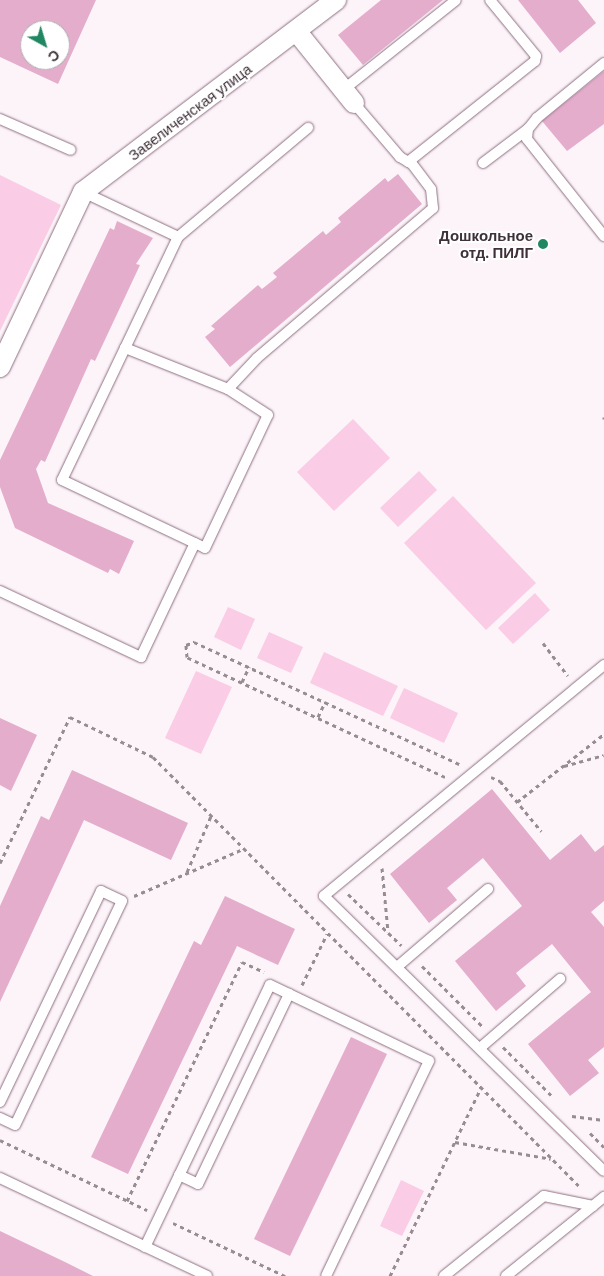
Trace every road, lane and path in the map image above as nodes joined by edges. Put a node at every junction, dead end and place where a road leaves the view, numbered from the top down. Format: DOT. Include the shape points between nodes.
graph roads {
  1 [pos="336,0"];
  2 [pos="456,0"];
  3 [pos="490,0"];
  4 [pos="297,32"];
  5 [pos="604,64"];
  6 [pos="349,97"];
  7 [pos="0,119"];
  8 [pos="308,128"];
  9 [pos="528,129"];
  10 [pos="71,150"];
  11 [pos="408,162"];
  12 [pos="483,163"];
  13 [pos="83,192"];
  14 [pos="178,236"];
  15 [pos="604,236"];
  16 [pos="125,348"];
  17 [pos="0,367"];
  18 [pos="228,389"];
  19 [pos="195,543"];
  20 [pos="0,591"];
  21 [pos="543,643"];
  22 [pos="604,665"];
  23 [pos="250,667"];
  24 [pos="242,683"];
  25 [pos="577,688"];
  26 [pos="325,702"];
  27 [pos="318,717"];
  28 [pos="604,734"];
  29 [pos="604,755"];
  30 [pos="562,767"];
  31 [pos="474,772"];
  32 [pos="460,784"];
  33 [pos="518,802"];
  34 [pos="211,816"];
  35 [pos="541,830"];
  36 [pos="244,849"];
  37 [pos="380,850"];
  38 [pos="0,863"];
  39 [pos="188,872"];
  40 [pos="338,884"];
  41 [pos="488,889"];
  42 [pos="122,902"];
  43 [pos="388,932"];
  44 [pos="327,934"];
  45 [pos="410,954"];
  46 [pos="397,967"];
  47 [pos="267,974"];
  48 [pos="560,979"];
  49 [pos="293,996"];
  50 [pos="492,1036"];
  51 [pos="480,1048"];
  52 [pos="481,1088"];
  53 [pos="0,1102"];
  54 [pos="559,1103"];
  55 [pos="566,1109"];
  56 [pos="572,1116"];
  57 [pos="0,1118"];
  58 [pos="604,1120"];
  59 [pos="578,1122"];
  60 [pos="585,1128"];
  61 [pos="0,1140"];
  62 [pos="455,1142"];
  63 [pos="604,1147"];
  64 [pos="551,1159"];
  65 [pos="604,1171"];
  66 [pos="179,1175"];
  67 [pos="0,1178"];
  68 [pos="127,1201"];
  69 [pos="598,1202"];
  70 [pos="160,1216"];
  71 [pos="145,1247"];
  72 [pos="207,1276"];
  73 [pos="285,1276"];
  74 [pos="326,1276"];
  75 [pos="390,1276"];
  76 [pos="444,1276"];
  77 [pos="506,1276"];
  1 -- 4 [label="street, Завеличенская улица"];
  2 -- 6 [label="lane"];
  3 -- 11 [label="lane" via="536,56 535,61"];
  4 -- 6 [label="street"];
  4 -- 13 [label="street, Завеличенская улица"];
  5 -- 9 [label="lane" via="537,118"];
  6 -- 11 [label="lane" via="400,157"];
  7 -- 10 [label="lane"];
  8 -- 14 [label="lane"];
  9 -- 12 [label="lane"];
  9 -- 15 [label="lane" via="532,147"];
  11 -- 18 [label="lane" via="431,189 432,208 257,358"];
  13 -- 14 [label="lane"];
  13 -- 17 [label="street"];
  14 -- 16 [label="lane"];
  16 -- 18 [label="lane"];
  16 -- 19 [label="lane" via="62,480"];
  18 -- 19 [label="lane" via="268,415 205,548"];
  19 -- 20 [label="lane" via="141,658"];
  21 -- 25 [label="path"];
  22 -- 25 [label="lane"];
  23 -- 24 [label="path"];
  23 -- 24 [label="path" via="194,642 186,645 187,657"];
  23 -- 26 [label="path"];
  24 -- 27 [label="path"];
  25 -- 31 [label="lane"];
  26 -- 27 [label="path"];
  26 -- 31 [label="path"];
  27 -- 32 [label="path"];
  28 -- 30 [label="path"];
  29 -- 30 [label="path"];
  30 -- 33 [label="path"];
  31 -- 32 [label="lane"];
  31 -- 33 [label="path" via="500,780"];
  32 -- 37 [label="lane"];
  33 -- 35 [label="path"];
  34 -- 36 [label="path"];
  34 -- 38 [label="path" via="153,756 70,717"];
  34 -- 39 [label="path"];
  36 -- 39 [label="path"];
  36 -- 44 [label="path"];
  37 -- 40 [label="lane"];
  37 -- 43 [label="path"];
  39 -- 42 [label="path"];
  40 -- 43 [label="path"];
  40 -- 46 [label="lane" via="324,896"];
  41 -- 45 [label="lane"];
  42 -- 53 [label="lane" via="101,891"];
  42 -- 57 [label="lane" via="15,1125"];
  43 -- 45 [label="path"];
  44 -- 49 [label="path"];
  44 -- 52 [label="path"];
  45 -- 46 [label="lane"];
  45 -- 50 [label="path"];
  46 -- 51 [label="lane"];
  47 -- 68 [label="path" via="242,962"];
  48 -- 50 [label="lane"];
  49 -- 66 [label="lane" via="198,1184"];
  49 -- 66 [label="lane" via="270,985"];
  49 -- 74 [label="lane" via="429,1061"];
  50 -- 51 [label="lane"];
  50 -- 54 [label="path"];
  51 -- 65 [label="lane"];
  52 -- 62 [label="path"];
  52 -- 64 [label="path"];
  55 -- 56 [label="path"];
  56 -- 58 [label="path"];
  56 -- 59 [label="path"];
  60 -- 63 [label="path"];
  61 -- 68 [label="path"];
  62 -- 64 [label="path"];
  62 -- 75 [label="path"];
  64 -- 69 [label="path"];
  66 -- 70 [label="lane"];
  67 -- 71 [label="lane"];
  68 -- 70 [label="path"];
  69 -- 76 [label="lane" via="544,1196"];
  69 -- 77 [label="lane"];
  70 -- 71 [label="lane"];
  70 -- 73 [label="path"];
  71 -- 72 [label="lane"];
}
